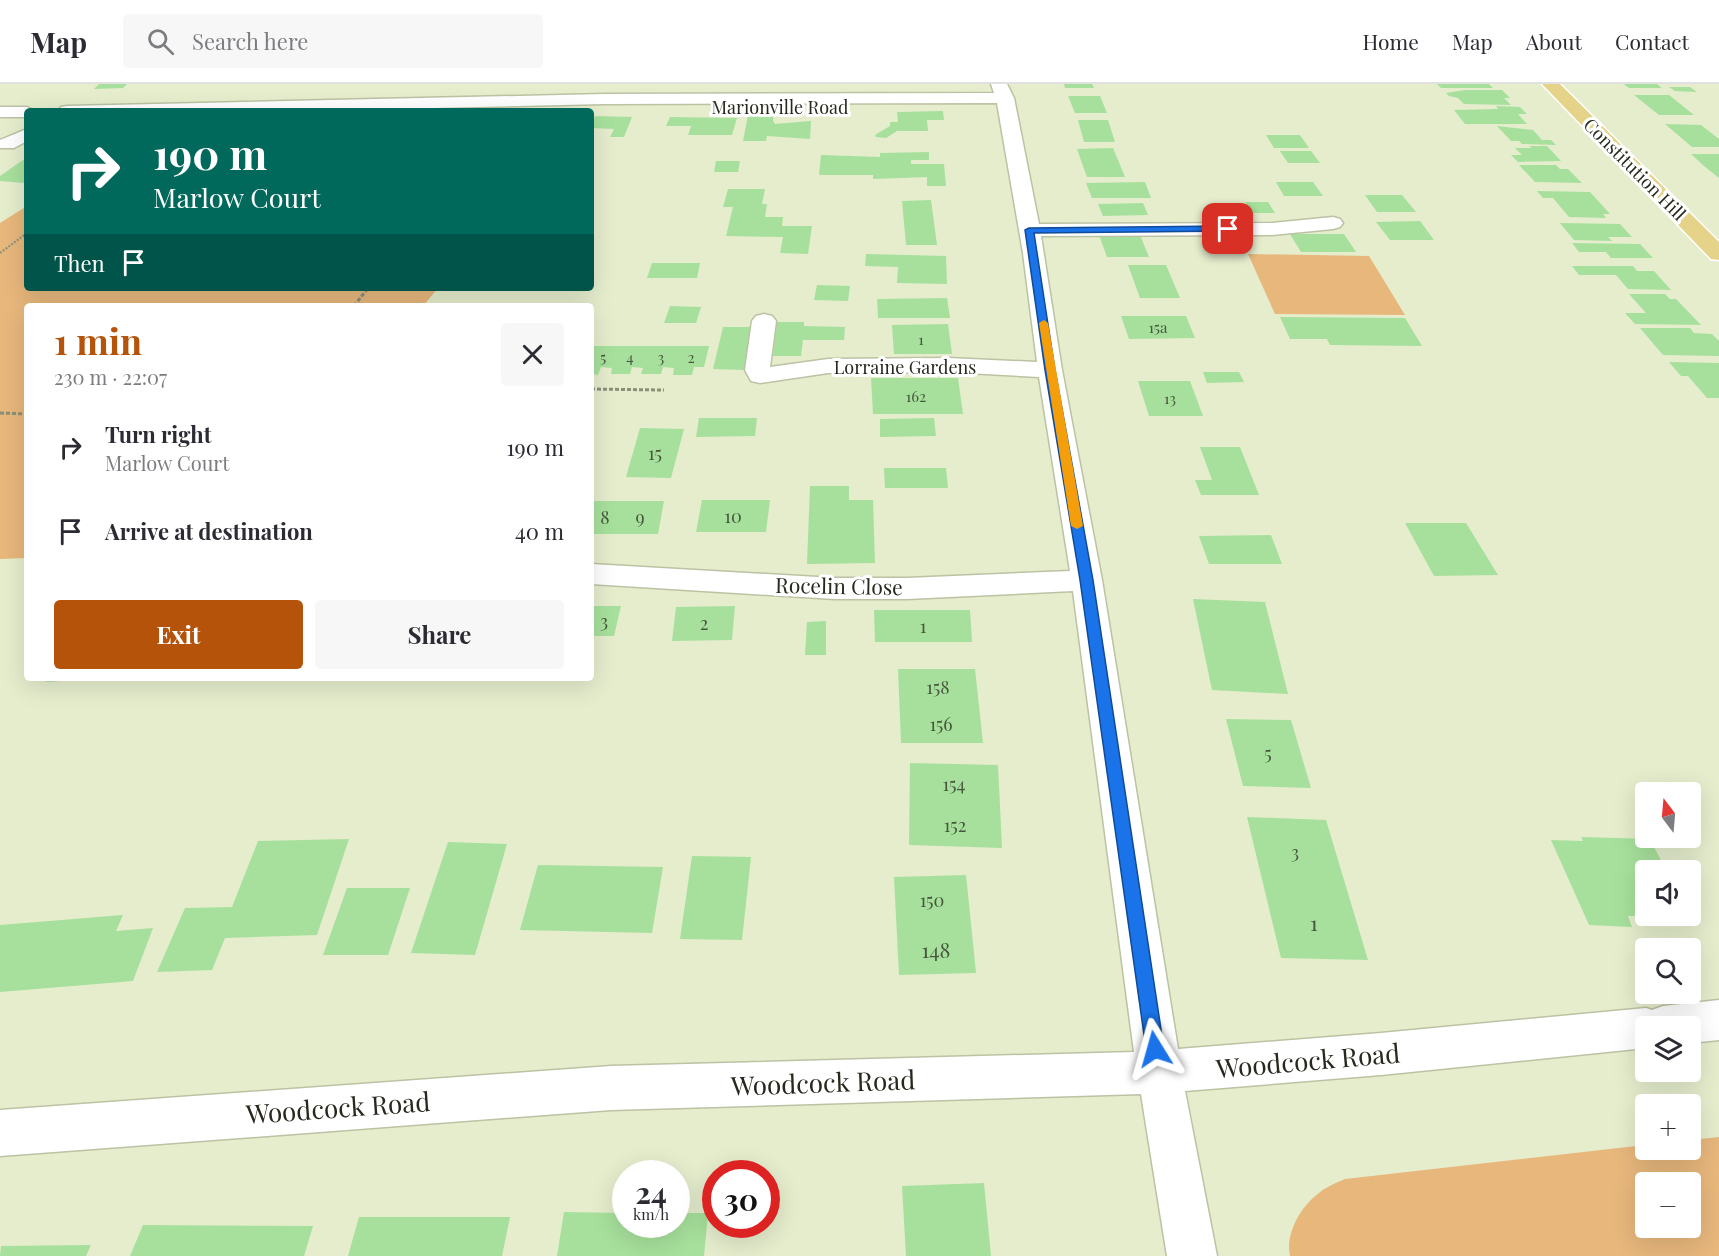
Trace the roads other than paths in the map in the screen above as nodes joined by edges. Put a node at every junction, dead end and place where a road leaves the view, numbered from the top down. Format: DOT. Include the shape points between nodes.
graph roads {
  1 [pos="1550,84"];
  2 [pos="1003,96"];
  3 [pos="200,108"];
  4 [pos="592,108"];
  5 [pos="0,112"];
  6 [pos="24,112"];
  7 [pos="24,136"];
  8 [pos="7,144"];
  9 [pos="1333,223"];
  10 [pos="1029,230"];
  11 [pos="1719,254"];
  12 [pos="764,321"];
  13 [pos="1050,370"];
  14 [pos="594,574"];
  15 [pos="1087,580"];
  16 [pos="1719,1020"];
  17 [pos="1701,1022"];
  18 [pos="1635,1029"];
  19 [pos="1159,1071"];
  20 [pos="0,1133"];
  21 [pos="1192,1256"];
  1 -- 11 [label="main road, Constitution Hill"];
  2 -- 3 [label="street" via="594,99"];
  2 -- 4 [label="street, Marionville Road"];
  2 -- 10 [label="street"];
  5 -- 6 [label="street"];
  7 -- 8 [label="street"];
  9 -- 10 [label="street" via="1272,229"];
  10 -- 13 [label="street"];
  12 -- 13 [label="street, Lorraine Gardens" via="759,373 828,366 948,365"];
  13 -- 15 [label="street"];
  14 -- 15 [label="street, Rocelin Close" via="652,574 812,587"];
  15 -- 19 [label="street"];
  16 -- 17 [label="street"];
  18 -- 19 [label="street, Woodcock Road" via="1434,1050"];
  19 -- 20 [label="street, Woodcock Road" via="611,1088"];
  19 -- 21 [label="street"];
}
